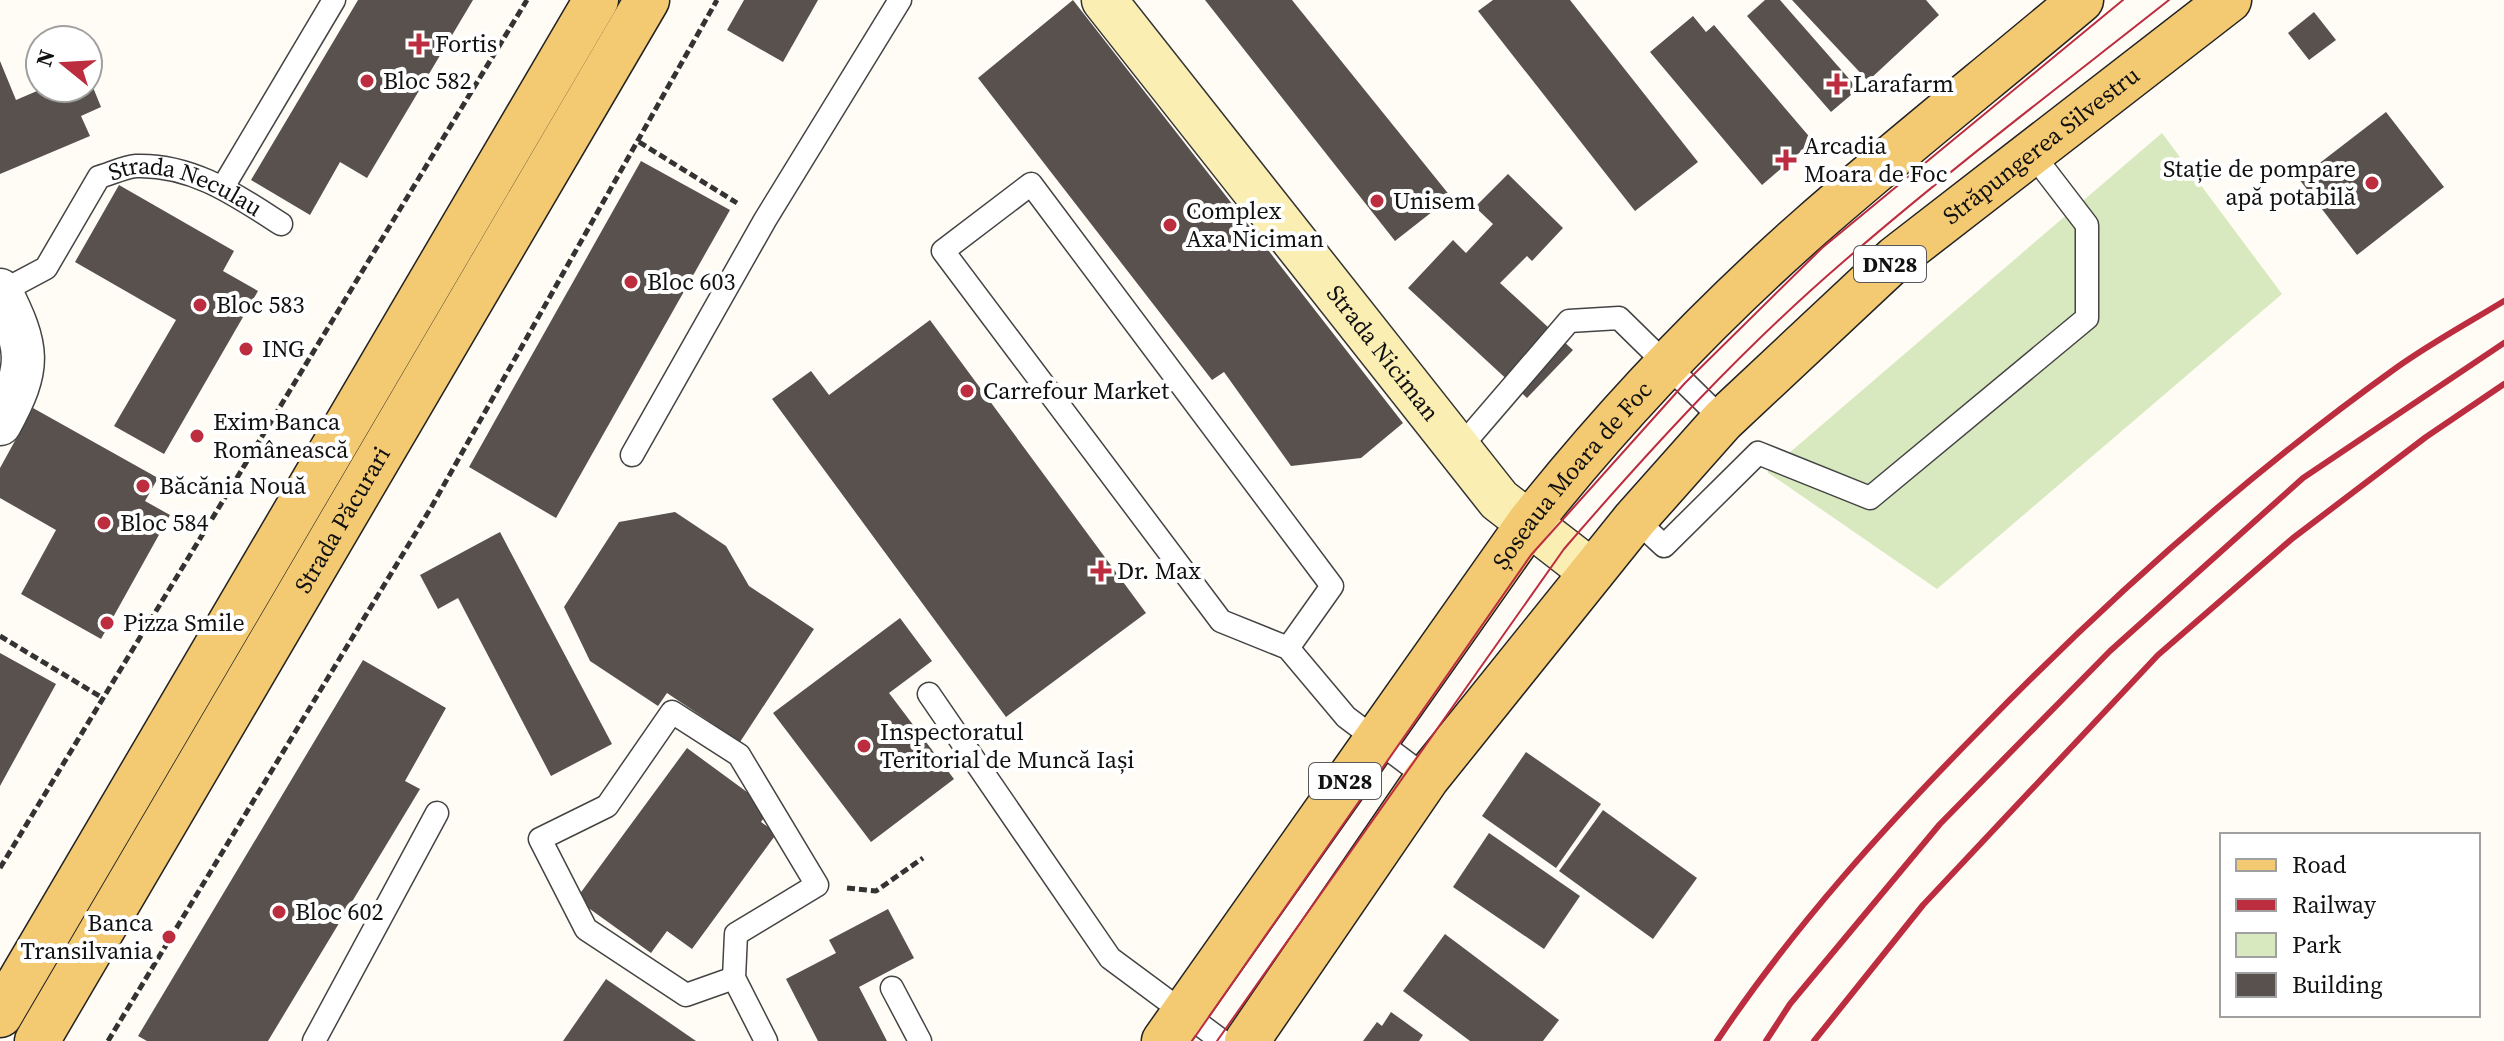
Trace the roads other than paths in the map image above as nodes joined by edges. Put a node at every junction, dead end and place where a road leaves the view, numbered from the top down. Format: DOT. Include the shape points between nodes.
graph roads {
  1 [pos="334,0"];
  2 [pos="596,0"];
  3 [pos="647,0"];
  4 [pos="900,0"];
  5 [pos="1104,0"];
  6 [pos="2081,0"];
  7 [pos="2229,0"];
  8 [pos="2031,152"];
  9 [pos="223,187"];
  10 [pos="281,224"];
  11 [pos="0,291"];
  12 [pos="1667,365"];
  13 [pos="1723,420"];
  14 [pos="0,424"];
  15 [pos="1458,450"];
  16 [pos="632,455"];
  17 [pos="1635,519"];
  18 [pos="1529,523"];
  19 [pos="1592,572"];
  20 [pos="1288,648"];
  21 [pos="929,694"];
  22 [pos="1374,739"];
  23 [pos="1427,778"];
  24 [pos="437,813"];
  25 [pos="734,978"];
  26 [pos="892,988"];
  27 [pos="0,1015"];
  28 [pos="1174,1027"];
  29 [pos="37,1041"];
  30 [pos="314,1041"];
  31 [pos="766,1041"];
  32 [pos="920,1041"];
  33 [pos="1222,1041"];
  34 [pos="1247,1041"];
  1 -- 9 [label="lane"];
  2 -- 27 [label="main road, Strada Păcurari"];
  3 -- 29 [label="main road, Strada Păcurari"];
  4 -- 16 [label="lane" via="765,220"];
  5 -- 15 [label="street, Strada Niciman"];
  6 -- 12 [label="main road, Șoseaua Moara de Foc / DN28" via="1811,226"];
  7 -- 8 [label="main road, Străpungerea Silvestru / DN28"];
  8 -- 13 [label="main road, Străpungerea Silvestru / DN28" via="1896,258"];
  8 -- 17 [label="lane" via="2087,225 2087,318 1870,498 1758,453 1664,546"];
  9 -- 10 [label="lane, Strada Neculau"];
  9 -- 11 [label="lane, Strada Neculau" via="198,175 135,166 99,177 46,268"];
  11 -- 14 [label="street" via="24,338 20,388"];
  12 -- 13 [label="lane"];
  12 -- 15 [label="lane" via="1619,318 1569,321"];
  12 -- 18 [label="main road, Șoseaua Moara de Foc / DN28"];
  13 -- 17 [label="main road, Străpungerea Silvestru / DN28"];
  15 -- 18 [label="street, Strada Niciman" via="1499,500"];
  17 -- 19 [label="main road, Străpungerea Silvestru / DN28"];
  18 -- 19 [label="street, Strada Niciman"];
  18 -- 22 [label="main road, Șoseaua Moara de Foc / DN28"];
  19 -- 23 [label="main road, DN28"];
  20 -- 20 [label="lane" via="1332,586 1031,184 943,251 1221,621"];
  20 -- 22 [label="lane" via="1346,717"];
  21 -- 28 [label="lane" via="1110,958"];
  22 -- 23 [label="lane"];
  22 -- 28 [label="main road, Șoseaua Moara de Foc / DN28"];
  23 -- 34 [label="main road, DN28"];
  24 -- 30 [label="lane"];
  25 -- 25 [label="lane" via="736,934 817,885 739,755 672,712 607,806 540,839 586,929 686,995"];
  25 -- 31 [label="lane"];
  26 -- 32 [label="lane"];
  28 -- 33 [label="lane"];
}
